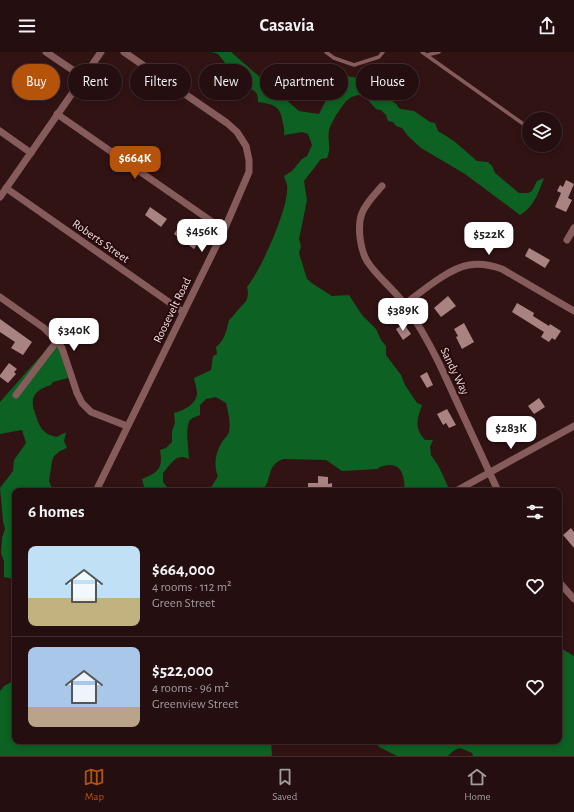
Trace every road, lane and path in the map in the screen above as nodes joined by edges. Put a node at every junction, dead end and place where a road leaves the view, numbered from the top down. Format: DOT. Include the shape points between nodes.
graph roads {
  1 [pos="46,52"];
  2 [pos="101,52"];
  3 [pos="124,52"];
  4 [pos="326,52"];
  5 [pos="383,52"];
  6 [pos="422,52"];
  7 [pos="439,52"];
  8 [pos="426,55"];
  9 [pos="92,64"];
  10 [pos="68,67"];
  11 [pos="68,98"];
  12 [pos="57,114"];
  13 [pos="522,123"];
  14 [pos="0,131"];
  15 [pos="31,153"];
  16 [pos="382,186"];
  17 [pos="6,188"];
  18 [pos="0,197"];
  19 [pos="574,228"];
  20 [pos="224,230"];
  21 [pos="567,240"];
  22 [pos="0,297"];
  23 [pos="405,304"];
  24 [pos="574,311"];
  25 [pos="183,312"];
  26 [pos="57,341"];
  27 [pos="16,395"];
  28 [pos="127,426"];
  29 [pos="574,426"];
  30 [pos="490,473"];
  31 [pos="97,488"];
  32 [pos="462,488"];
  33 [pos="497,488"];
  34 [pos="562,585"];
  35 [pos="574,599"];
  1 -- 10 [label="street"];
  2 -- 9 [label="street"];
  3 -- 20 [label="street, Roosevelt Road" via="227,123 238,132 246,146 249,172"];
  4 -- 5 [label="lane" via="334,58 354,65 379,57"];
  6 -- 8 [label="lane"];
  7 -- 8 [label="lane"];
  8 -- 13 [label="lane"];
  11 -- 12 [label="street"];
  12 -- 15 [label="street"];
  12 -- 20 [label="street"];
  14 -- 15 [label="street"];
  15 -- 17 [label="street"];
  16 -- 23 [label="street, Sandy Way" via="362,214 362,251 368,262"];
  17 -- 18 [label="street"];
  17 -- 25 [label="street, Roberts Street"];
  19 -- 21 [label="street"];
  20 -- 25 [label="street, Roosevelt Road"];
  22 -- 26 [label="street" via="44,328"];
  23 -- 24 [label="street" via="446,275 467,265 477,264 502,269"];
  23 -- 30 [label="street, Sandy Way" via="439,363"];
  25 -- 28 [label="street, Roosevelt Road"];
  26 -- 27 [label="street"];
  26 -- 28 [label="street" via="62,348 82,403 91,412"];
  28 -- 31 [label="street, Roosevelt Road"];
  29 -- 30 [label="street"];
  30 -- 32 [label="street"];
  30 -- 33 [label="street, Sandy Way"];
  34 -- 35 [label="street"];
}
